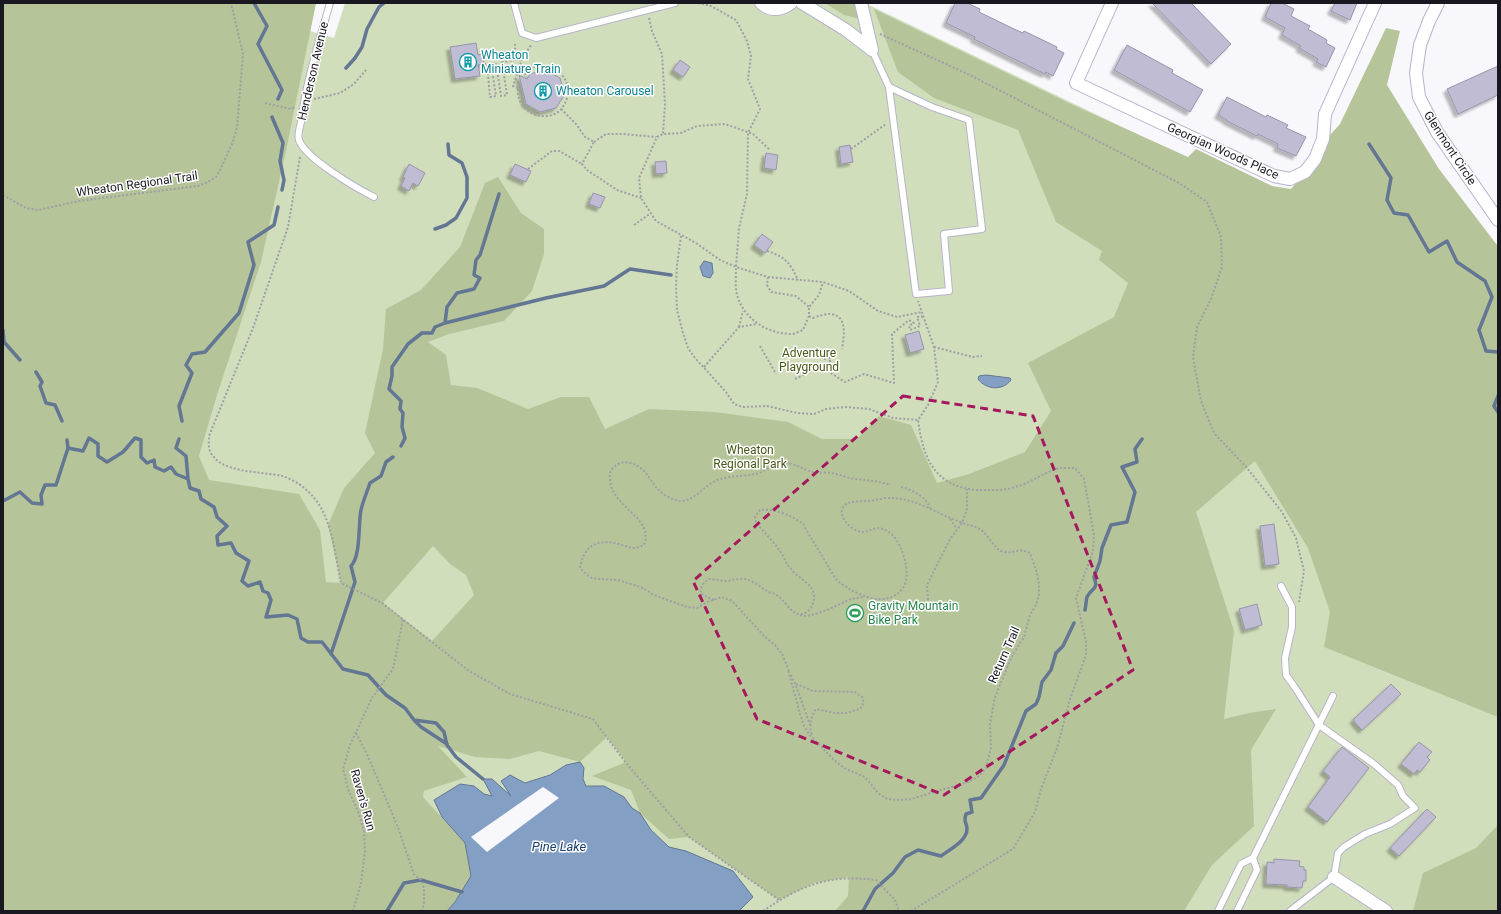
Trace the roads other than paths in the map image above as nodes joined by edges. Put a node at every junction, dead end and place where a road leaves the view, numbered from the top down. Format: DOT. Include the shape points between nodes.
graph roads {
  1 [pos="330,3"];
  2 [pos="514,3"];
  3 [pos="675,3"];
  4 [pos="761,3"];
  5 [pos="791,3"];
  6 [pos="802,3"];
  7 [pos="861,3"];
  8 [pos="1112,3"];
  9 [pos="1375,3"];
  10 [pos="1438,3"];
  11 [pos="872,50"];
  12 [pos="889,87"];
  13 [pos="374,197"];
  14 [pos="1498,220"];
  15 [pos="1281,586"];
  16 [pos="1333,696"];
  17 [pos="1319,725"];
  18 [pos="1253,858"];
  19 [pos="1334,877"];
  20 [pos="1218,911"];
  21 [pos="1237,911"];
  22 [pos="1290,911"];
  23 [pos="1386,911"];
  1 -- 13 [label="lane, Henderson Avenue" via="303,102 298,138 302,148 310,156 358,190"];
  2 -- 3 [label="lane" via="522,33 536,38"];
  4 -- 5 [label="street" via="777,9"];
  6 -- 11 [label="street" via="846,30"];
  7 -- 11 [label="street"];
  8 -- 9 [label="street, Georgian Woods Place" via="1076,83 1274,176 1290,178 1305,172 1315,159 1323,139 1325,114"];
  10 -- 14 [label="street, Glenmont Circle" via="1420,45 1416,73 1419,97 1437,132"];
  11 -- 12 [label="lane"];
  12 -- 12 [label="lane" via="932,107 969,120 982,229 944,234 949,291 916,294"];
  15 -- 17 [label="lane" via="1292,607 1292,626 1285,658 1286,675"];
  16 -- 17 [label="lane"];
  17 -- 18 [label="lane"];
  17 -- 19 [label="lane" via="1374,764 1398,785 1403,796 1416,808 1338,852"];
  18 -- 20 [label="lane" via="1241,864"];
  18 -- 21 [label="lane" via="1256,870"];
  19 -- 22 [label="lane"];
  19 -- 23 [label="street"];
}
